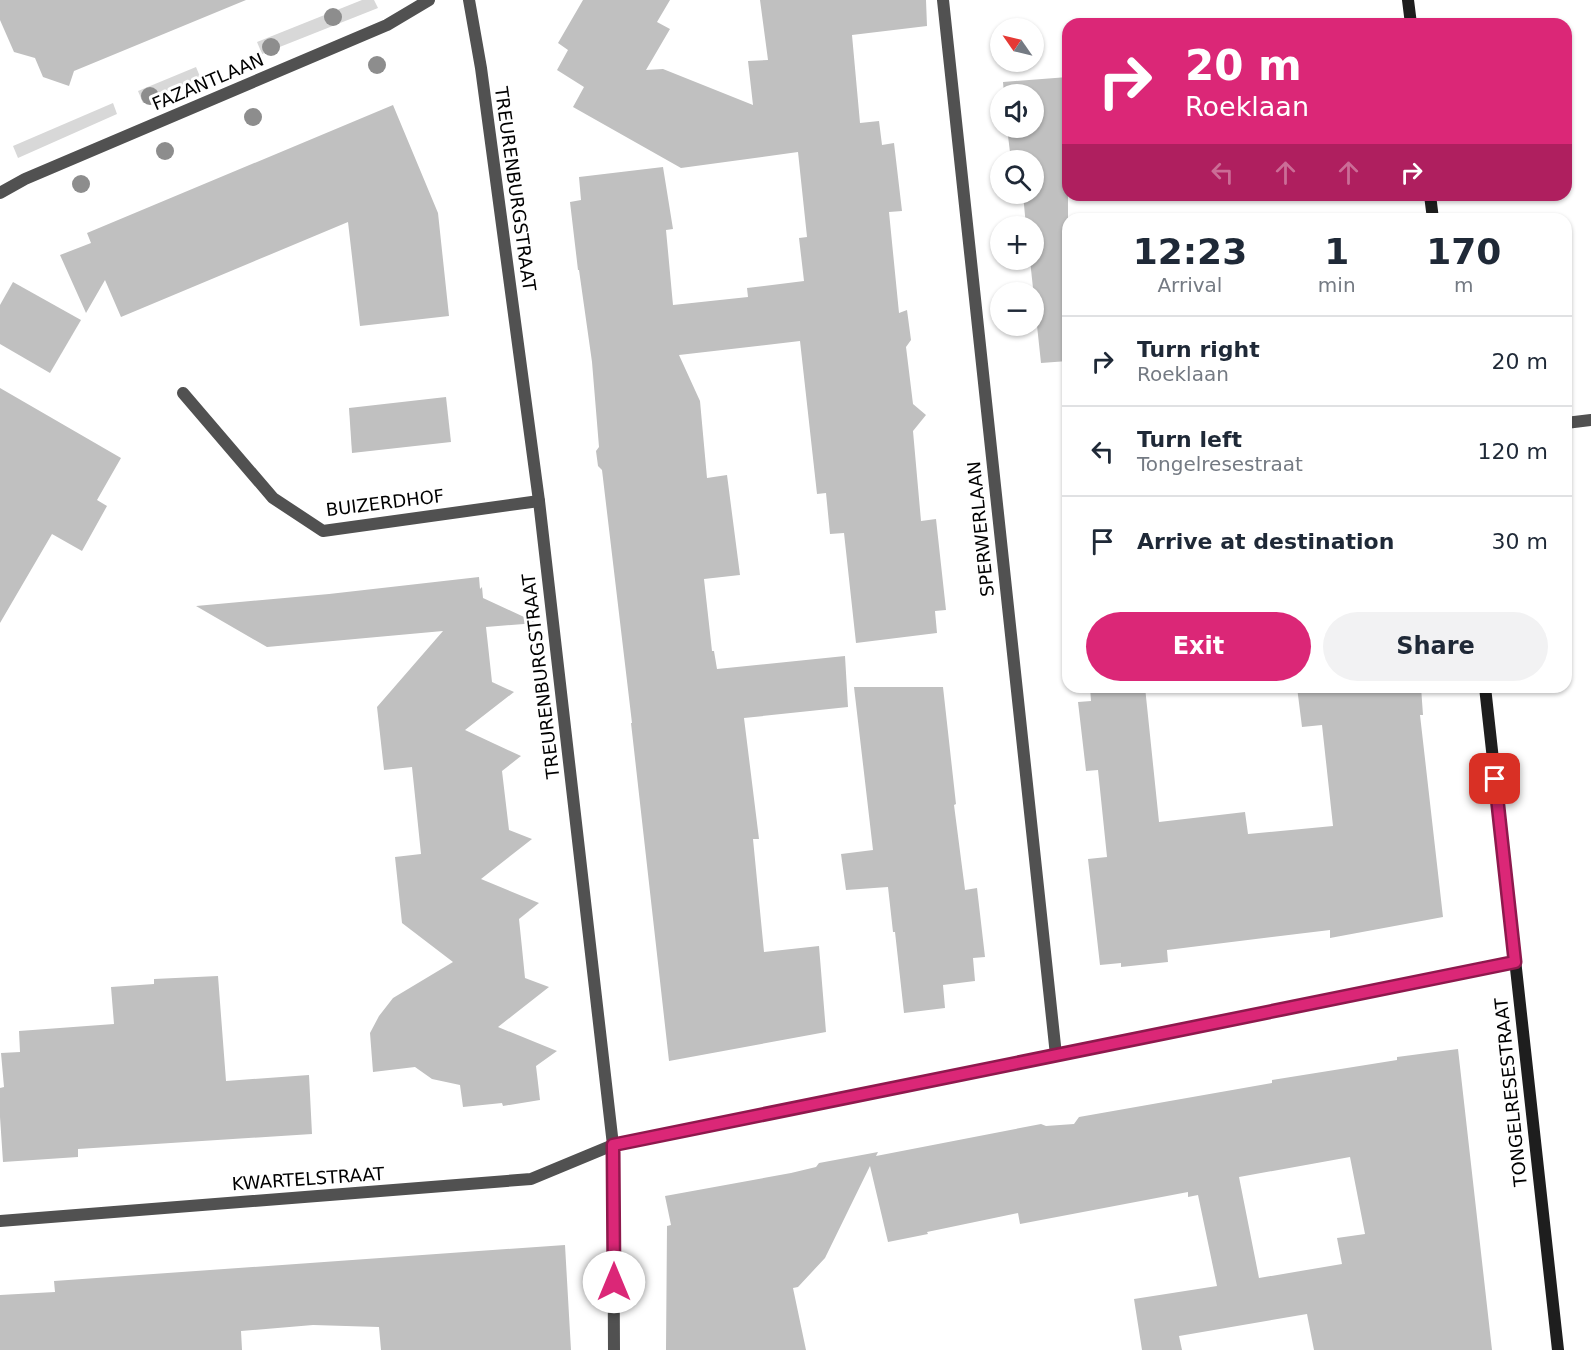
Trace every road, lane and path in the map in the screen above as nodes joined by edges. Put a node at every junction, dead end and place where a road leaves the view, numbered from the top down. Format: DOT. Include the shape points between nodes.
graph roads {
  1 [pos="429,0"];
  2 [pos="469,0"];
  3 [pos="943,0"];
  4 [pos="1408,0"];
  5 [pos="1410,18"];
  6 [pos="0,193"];
  7 [pos="183,393"];
  8 [pos="1591,420"];
  9 [pos="1572,422"];
  10 [pos="538,501"];
  11 [pos="1486,693"];
  12 [pos="1515,962"];
  13 [pos="1056,1055"];
  14 [pos="613,1145"];
  15 [pos="0,1221"];
  16 [pos="614,1350"];
  17 [pos="1558,1350"];
  1 -- 6 [label="street, FAZANTLAAN" via="387,25"];
  2 -- 10 [label="street, TREURENBURGSTRAAT"];
  3 -- 13 [label="street, SPERWERLAAN"];
  4 -- 5 [label="street"];
  7 -- 10 [label="street, BUIZERDHOF" via="273,498 323,531"];
  8 -- 9 [label="street"];
  10 -- 14 [label="street, TREURENBURGSTRAAT"];
  11 -- 12 [label="street, TONGELRESESTRAAT"];
  12 -- 13 [label="street, KWARTELSTRAAT"];
  12 -- 17 [label="street, TONGELRESESTRAAT"];
  13 -- 14 [label="street, KWARTELSTRAAT"];
  14 -- 15 [label="street, KWARTELSTRAAT" via="531,1179"];
  14 -- 16 [label="street, TREURENBURGSTRAAT"];
}
